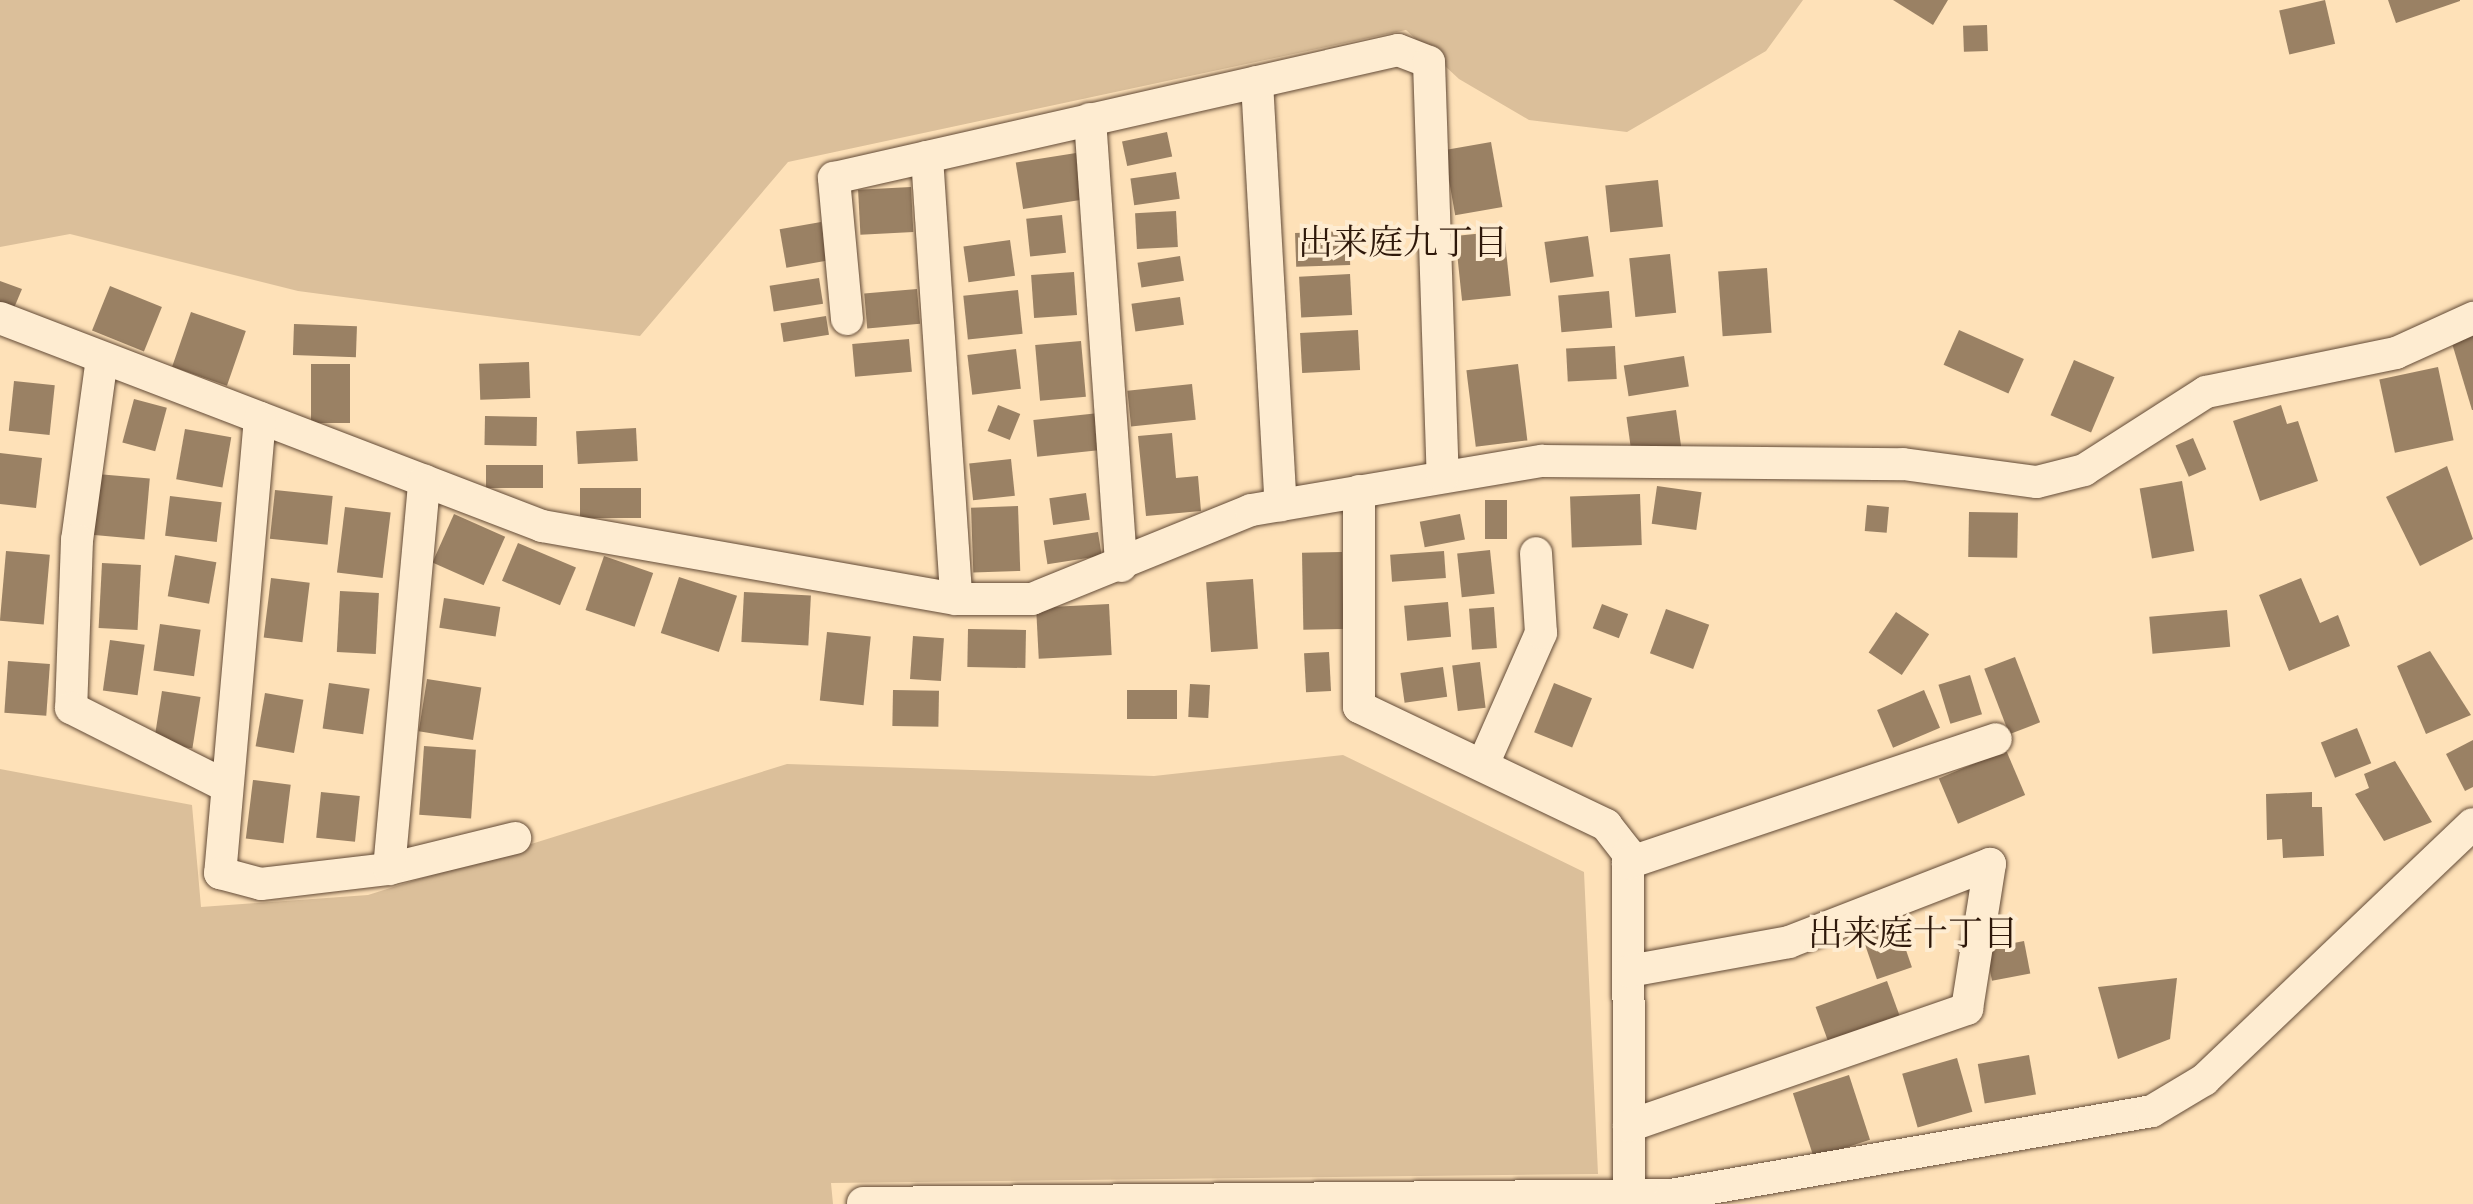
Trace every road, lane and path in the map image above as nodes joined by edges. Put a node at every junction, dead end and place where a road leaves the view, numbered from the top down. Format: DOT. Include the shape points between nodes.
graph roads {
  1 [pos="1257,82"];
  2 [pos="1090,120"];
  3 [pos="927,157"];
  4 [pos="0,318"];
  5 [pos="2473,318"];
  6 [pos="847,319"];
  7 [pos="102,358"];
  8 [pos="260,418"];
  9 [pos="1443,477"];
  10 [pos="424,481"];
  11 [pos="1359,490"];
  12 [pos="1281,505"];
  13 [pos="1536,552"];
  14 [pos="1120,566"];
  15 [pos="956,599"];
  16 [pos="1996,739"];
  17 [pos="1485,760"];
  18 [pos="222,784"];
  19 [pos="2473,824"];
  20 [pos="515,838"];
  21 [pos="1628,862"];
  22 [pos="388,869"];
  23 [pos="1629,971"];
  24 [pos="1628,1126"];
  25 [pos="1630,1200"];
  26 [pos="1363,1201"];
  27 [pos="1532,1201"];
  28 [pos="1198,1202"];
  29 [pos="863,1203"];
  30 [pos="1029,1203"];
  1 -- 2 [label="street"];
  1 -- 9 [label="street" via="1398,50 1429,62"];
  1 -- 12 [label="street"];
  2 -- 3 [label="street"];
  2 -- 14 [label="street"];
  3 -- 6 [label="street" via="834,178"];
  3 -- 15 [label="street"];
  4 -- 7 [label="street"];
  5 -- 9 [label="street" via="2396,353 2206,392 2084,470 2036,482 1902,464 1580,461"];
  7 -- 8 [label="street"];
  7 -- 18 [label="street" via="78,540 71,708"];
  8 -- 10 [label="street"];
  8 -- 18 [label="street"];
  9 -- 11 [label="street"];
  10 -- 15 [label="street" via="542,526"];
  10 -- 22 [label="street"];
  11 -- 12 [label="street"];
  11 -- 17 [label="street" via="1358,707"];
  12 -- 14 [label="street"];
  13 -- 17 [label="street" via="1541,634"];
  14 -- 15 [label="street" via="1032,599"];
  16 -- 21 [label="street"];
  17 -- 21 [label="street" via="1606,825"];
  18 -- 22 [label="street" via="220,873 261,884"];
  19 -- 25 [label="street" via="2204,1080 2152,1111"];
  20 -- 22 [label="street"];
  21 -- 23 [label="street"];
  23 -- 24 [label="street"];
  23 -- 24 [label="street" via="1789,942 1990,864 1967,1009"];
  24 -- 25 [label="street"];
  25 -- 27 [label="street"];
  26 -- 27 [label="street"];
  26 -- 28 [label="street"];
  28 -- 30 [label="street"];
  29 -- 30 [label="street"];
}
